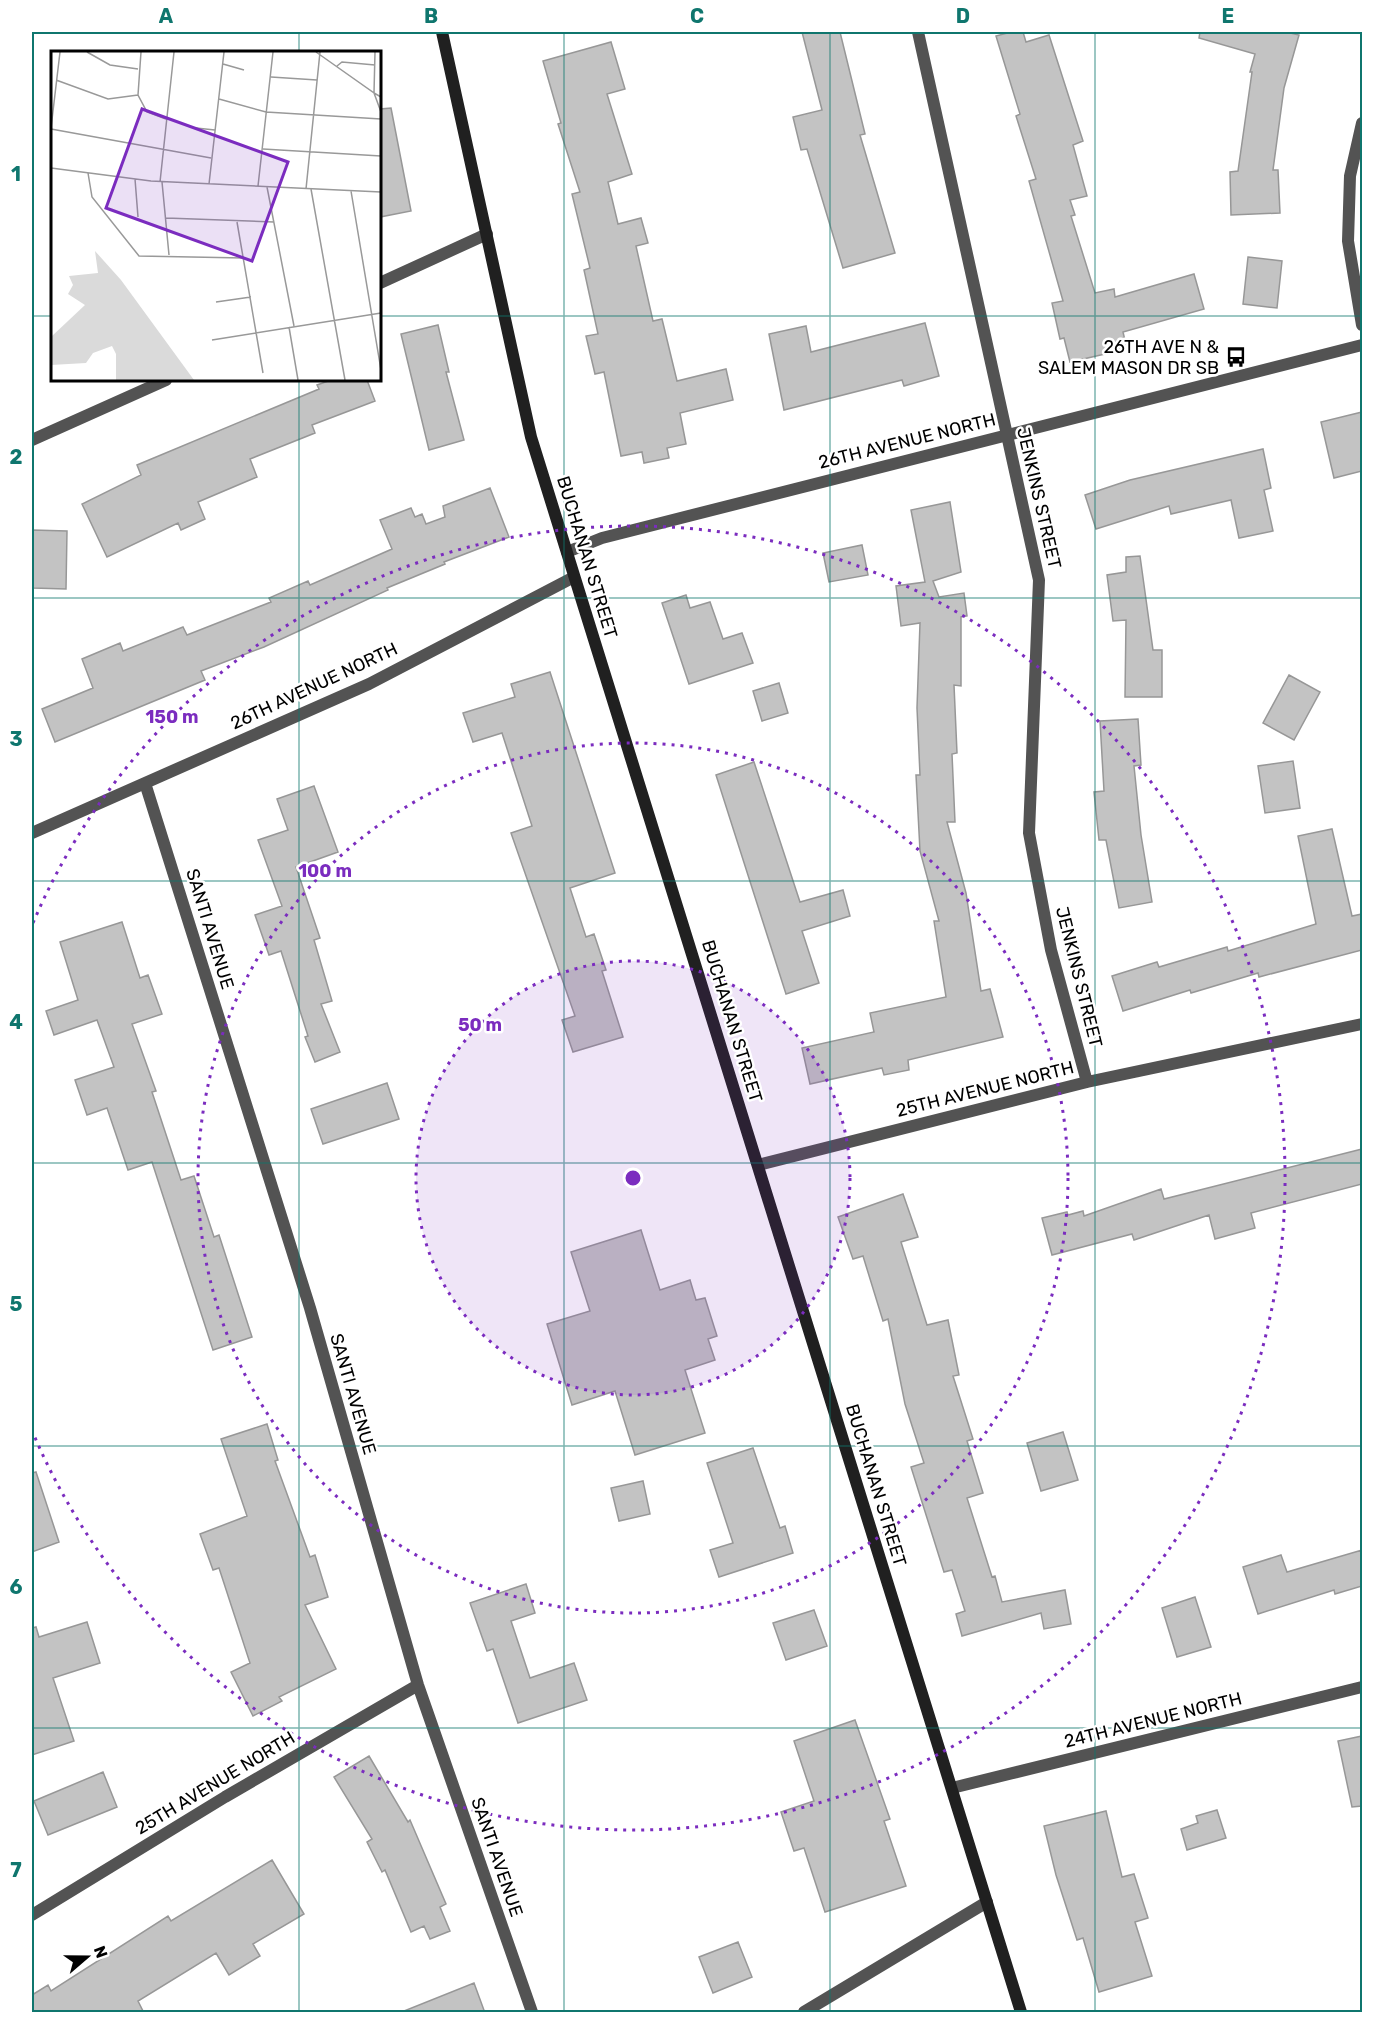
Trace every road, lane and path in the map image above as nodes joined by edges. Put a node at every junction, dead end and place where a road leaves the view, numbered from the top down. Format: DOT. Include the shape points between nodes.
graph roads {
  1 [pos="442,32"];
  2 [pos="918,32"];
  3 [pos="1362,123"];
  4 [pos="487,234"];
  5 [pos="381,283"];
  6 [pos="1362,325"];
  7 [pos="1362,345"];
  8 [pos="164,381"];
  9 [pos="1007,434"];
  10 [pos="32,440"];
  11 [pos="567,552"];
  12 [pos="574,577"];
  13 [pos="145,783"];
  14 [pos="32,833"];
  15 [pos="1362,1024"];
  16 [pos="1087,1082"];
  17 [pos="758,1165"];
  18 [pos="418,1685"];
  19 [pos="1362,1687"];
  20 [pos="952,1788"];
  21 [pos="987,1902"];
  22 [pos="32,1915"];
  23 [pos="532,2013"];
  24 [pos="804,2013"];
  25 [pos="1021,2013"];
  1 -- 4 [label="street, BUCHANAN STREET"];
  2 -- 9 [label="street, JENKINS STREET"];
  3 -- 6 [label="street" via="1350,176 1348,241"];
  4 -- 5 [label="street"];
  4 -- 11 [label="street, BUCHANAN STREET" via="531,437"];
  7 -- 9 [label="street, 26TH AVENUE NORTH"];
  8 -- 10 [label="street"];
  9 -- 11 [label="street, 26TH AVENUE NORTH" via="602,538"];
  9 -- 16 [label="street, JENKINS STREET" via="1039,580 1029,833 1051,950"];
  11 -- 12 [label="street, BUCHANAN STREET"];
  12 -- 13 [label="street, 26TH AVENUE NORTH" via="369,684"];
  12 -- 17 [label="street, BUCHANAN STREET"];
  13 -- 14 [label="street, 26TH AVENUE NORTH"];
  13 -- 18 [label="street, SANTI AVENUE" via="310,1308"];
  15 -- 16 [label="street, 25TH AVENUE NORTH"];
  16 -- 17 [label="street, 25TH AVENUE NORTH"];
  17 -- 20 [label="street, BUCHANAN STREET"];
  18 -- 22 [label="street, 25TH AVENUE NORTH"];
  18 -- 23 [label="street, SANTI AVENUE"];
  19 -- 20 [label="street, 24TH AVENUE NORTH"];
  20 -- 21 [label="street, BUCHANAN STREET"];
  21 -- 24 [label="street"];
  21 -- 25 [label="street, BUCHANAN STREET"];
}
